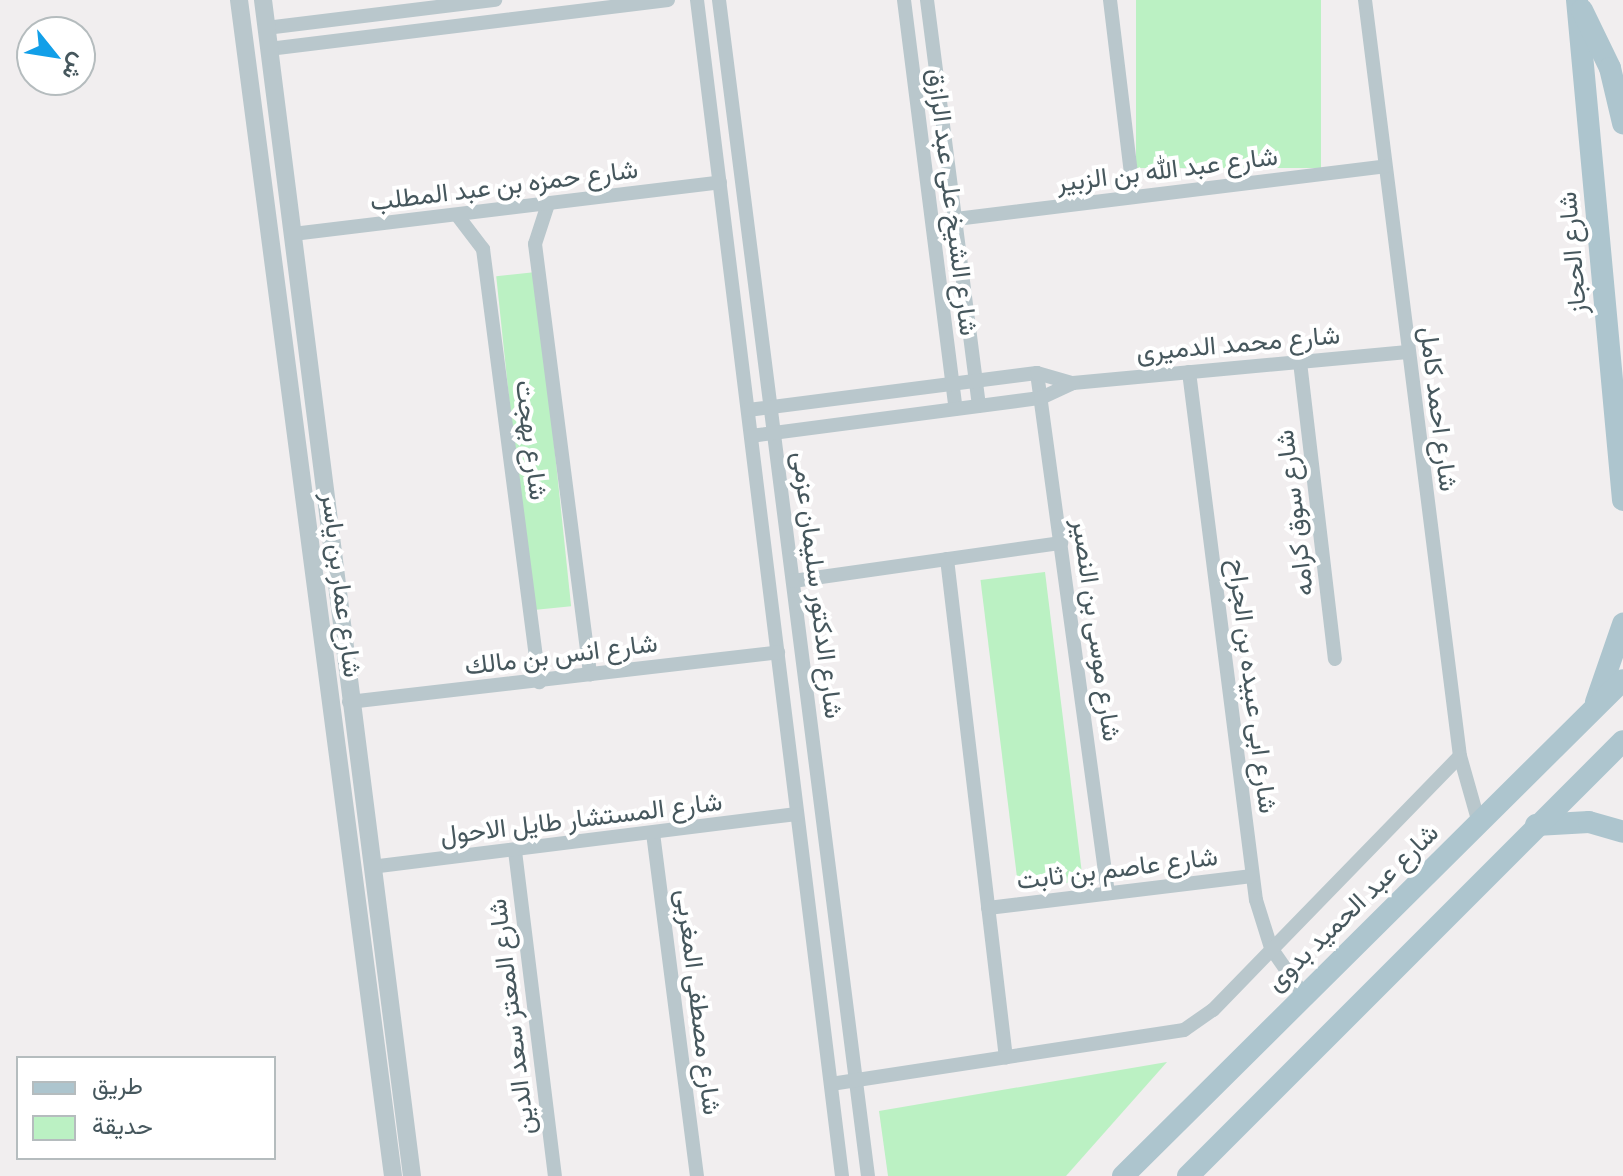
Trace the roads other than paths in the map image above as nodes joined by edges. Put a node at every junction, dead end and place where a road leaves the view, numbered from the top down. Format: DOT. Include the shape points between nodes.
graph roads {
  1 [pos="239,0"];
  2 [pos="263,0"];
  3 [pos="495,0"];
  4 [pos="668,0"];
  5 [pos="697,0"];
  6 [pos="719,0"];
  7 [pos="904,0"];
  8 [pos="927,0"];
  9 [pos="1110,0"];
  10 [pos="1365,0"];
  11 [pos="1578,1"];
  12 [pos="450,4"];
  13 [pos="266,28"];
  14 [pos="269,49"];
  15 [pos="1623,123"];
  16 [pos="1385,166"];
  17 [pos="720,182"];
  18 [pos="1134,197"];
  19 [pos="548,204"];
  20 [pos="457,215"];
  21 [pos="956,219"];
  22 [pos="293,234"];
  23 [pos="1408,352"];
  24 [pos="1300,362"];
  25 [pos="1189,372"];
  26 [pos="1037,373"];
  27 [pos="976,380"];
  28 [pos="952,383"];
  29 [pos="1073,383"];
  30 [pos="1041,398"];
  31 [pos="979,406"];
  32 [pos="771,407"];
  33 [pos="956,409"];
  34 [pos="748,410"];
  35 [pos="774,433"];
  36 [pos="751,436"];
  37 [pos="1623,500"];
  38 [pos="1061,543"];
  39 [pos="947,559"];
  40 [pos="793,581"];
  41 [pos="1623,624"];
  42 [pos="778,652"];
  43 [pos="1335,659"];
  44 [pos="590,675"];
  45 [pos="1623,680"];
  46 [pos="539,682"];
  47 [pos="349,702"];
  48 [pos="1593,711"];
  49 [pos="1623,741"];
  50 [pos="1460,756"];
  51 [pos="797,814"];
  52 [pos="1479,823"];
  53 [pos="1536,825"];
  54 [pos="1623,832"];
  55 [pos="653,833"];
  56 [pos="515,851"];
  57 [pos="371,867"];
  58 [pos="1252,876"];
  59 [pos="1108,893"];
  60 [pos="988,908"];
  61 [pos="1271,948"];
  62 [pos="1303,994"];
  63 [pos="1006,1058"];
  64 [pos="856,1080"];
  65 [pos="831,1084"];
  66 [pos="393,1176"];
  67 [pos="412,1176"];
  68 [pos="555,1176"];
  69 [pos="697,1176"];
  70 [pos="842,1176"];
  71 [pos="868,1176"];
  72 [pos="1123,1176"];
  73 [pos="1188,1176"];
  1 -- 66 [label="street, شارع عمار بن ياسر"];
  2 -- 13 [label="street, شارع عمار بن ياسر"];
  3 -- 12 [label="street"];
  4 -- 14 [label="street"];
  5 -- 17 [label="street, شارع الدكتور سليمان عزمى"];
  6 -- 32 [label="street, شارع الدكتور سليمان عزمى"];
  7 -- 28 [label="street, شارع الشيخ على عبد الرازق"];
  8 -- 21 [label="street, شارع الشيخ على عبد الرازق"];
  9 -- 18 [label="street"];
  10 -- 16 [label="street, شارع احمد كامل"];
  11 -- 15 [label="main road" via="1610,68"];
  11 -- 37 [label="main road, شارع الحجاز"];
  12 -- 13 [label="street"];
  13 -- 14 [label="street, شارع عمار بن ياسر"];
  14 -- 22 [label="street, شارع عمار بن ياسر"];
  16 -- 18 [label="street, شارع عبد الله بن الزبير"];
  16 -- 23 [label="street, شارع احمد كامل"];
  17 -- 19 [label="street, شارع حمزه بن عبد المطلب"];
  17 -- 34 [label="street, شارع الدكتور سليمان عزمى"];
  18 -- 21 [label="street, شارع عبد الله بن الزبير"];
  19 -- 20 [label="street, شارع حمزه بن عبد المطلب"];
  19 -- 44 [label="street, شارع بهجت" via="535,244"];
  20 -- 22 [label="street, شارع حمزه بن عبد المطلب"];
  20 -- 46 [label="street, شارع بهجت" via="483,249"];
  21 -- 27 [label="street, شارع الشيخ على عبد الرازق"];
  22 -- 47 [label="street, شارع عمار بن ياسر"];
  23 -- 24 [label="street, شارع محمد الدميرى"];
  23 -- 50 [label="street, شارع احمد كامل"];
  24 -- 25 [label="street, شارع محمد الدميرى"];
  24 -- 43 [label="street, شارع سوق كرامه"];
  25 -- 29 [label="street, شارع محمد الدميرى"];
  25 -- 58 [label="street, شارع ابى عبيده بن الجراح"];
  26 -- 27 [label="street, شارع محمد الدميرى"];
  26 -- 29 [label="street, شارع محمد الدميرى"];
  26 -- 30 [label="street, شارع موسى بن النصير"];
  27 -- 28 [label="street, شارع محمد الدميرى"];
  27 -- 31 [label="street, شارع الشيخ على عبد الرازق"];
  28 -- 32 [label="street, شارع محمد الدميرى"];
  28 -- 33 [label="street, شارع الشيخ على عبد الرازق"];
  29 -- 30 [label="street, شارع محمد الدميرى"];
  30 -- 31 [label="street, شارع محمد الدميرى"];
  30 -- 38 [label="street, شارع موسى بن النصير"];
  31 -- 33 [label="street, شارع محمد الدميرى"];
  32 -- 34 [label="street, شارع محمد الدميرى"];
  32 -- 35 [label="street, شارع الدكتور سليمان عزمى"];
  33 -- 35 [label="street, شارع محمد الدميرى"];
  34 -- 36 [label="street, شارع الدكتور سليمان عزمى"];
  35 -- 36 [label="street, شارع محمد الدميرى"];
  35 -- 40 [label="street, شارع الدكتور سليمان عزمى"];
  36 -- 42 [label="street, شارع الدكتور سليمان عزمى"];
  38 -- 39 [label="street"];
  38 -- 59 [label="street, شارع موسى بن النصير"];
  39 -- 40 [label="street"];
  39 -- 60 [label="street"];
  40 -- 64 [label="street, شارع الدكتور سليمان عزمى"];
  41 -- 48 [label="main road"];
  42 -- 44 [label="street, شارع انس بن مالك"];
  42 -- 51 [label="street, شارع الدكتور سليمان عزمى"];
  44 -- 46 [label="street, شارع انس بن مالك"];
  45 -- 48 [label="main road, شارع عبد الحميد بدوى"];
  46 -- 47 [label="street, شارع انس بن مالك"];
  47 -- 57 [label="street, شارع عمار بن ياسر"];
  48 -- 52 [label="main road, شارع عبد الحميد بدوى"];
  49 -- 53 [label="main road"];
  50 -- 52 [label="street, شارع احمد كامل"];
  50 -- 61 [label="street"];
  51 -- 55 [label="street, شارع المستشار طايل الاحول"];
  51 -- 65 [label="street, شارع الدكتور سليمان عزمى"];
  52 -- 62 [label="main road, شارع عبد الحميد بدوى"];
  53 -- 54 [label="main road" via="1589,822"];
  53 -- 73 [label="main road"];
  55 -- 56 [label="street, شارع المستشار طايل الاحول"];
  55 -- 69 [label="street, شارع مصطفى المغربى"];
  56 -- 57 [label="street, شارع المستشار طايل الاحول"];
  56 -- 68 [label="street, شارع المعتز سعد الدين"];
  57 -- 67 [label="street, شارع عمار بن ياسر"];
  58 -- 59 [label="street, شارع عاصم بن ثابت"];
  58 -- 61 [label="street, شارع ابى عبيده بن الجراح"];
  59 -- 60 [label="street, شارع عاصم بن ثابت"];
  60 -- 63 [label="street"];
  61 -- 62 [label="street, شارع ابى عبيده بن الجراح"];
  61 -- 63 [label="street" via="1184,1030"];
  62 -- 72 [label="main road, شارع عبد الحميد بدوى"];
  63 -- 64 [label="street"];
  64 -- 65 [label="street"];
  64 -- 71 [label="street, شارع الدكتور سليمان عزمى"];
  65 -- 70 [label="street, شارع الدكتور سليمان عزمى"];
}
